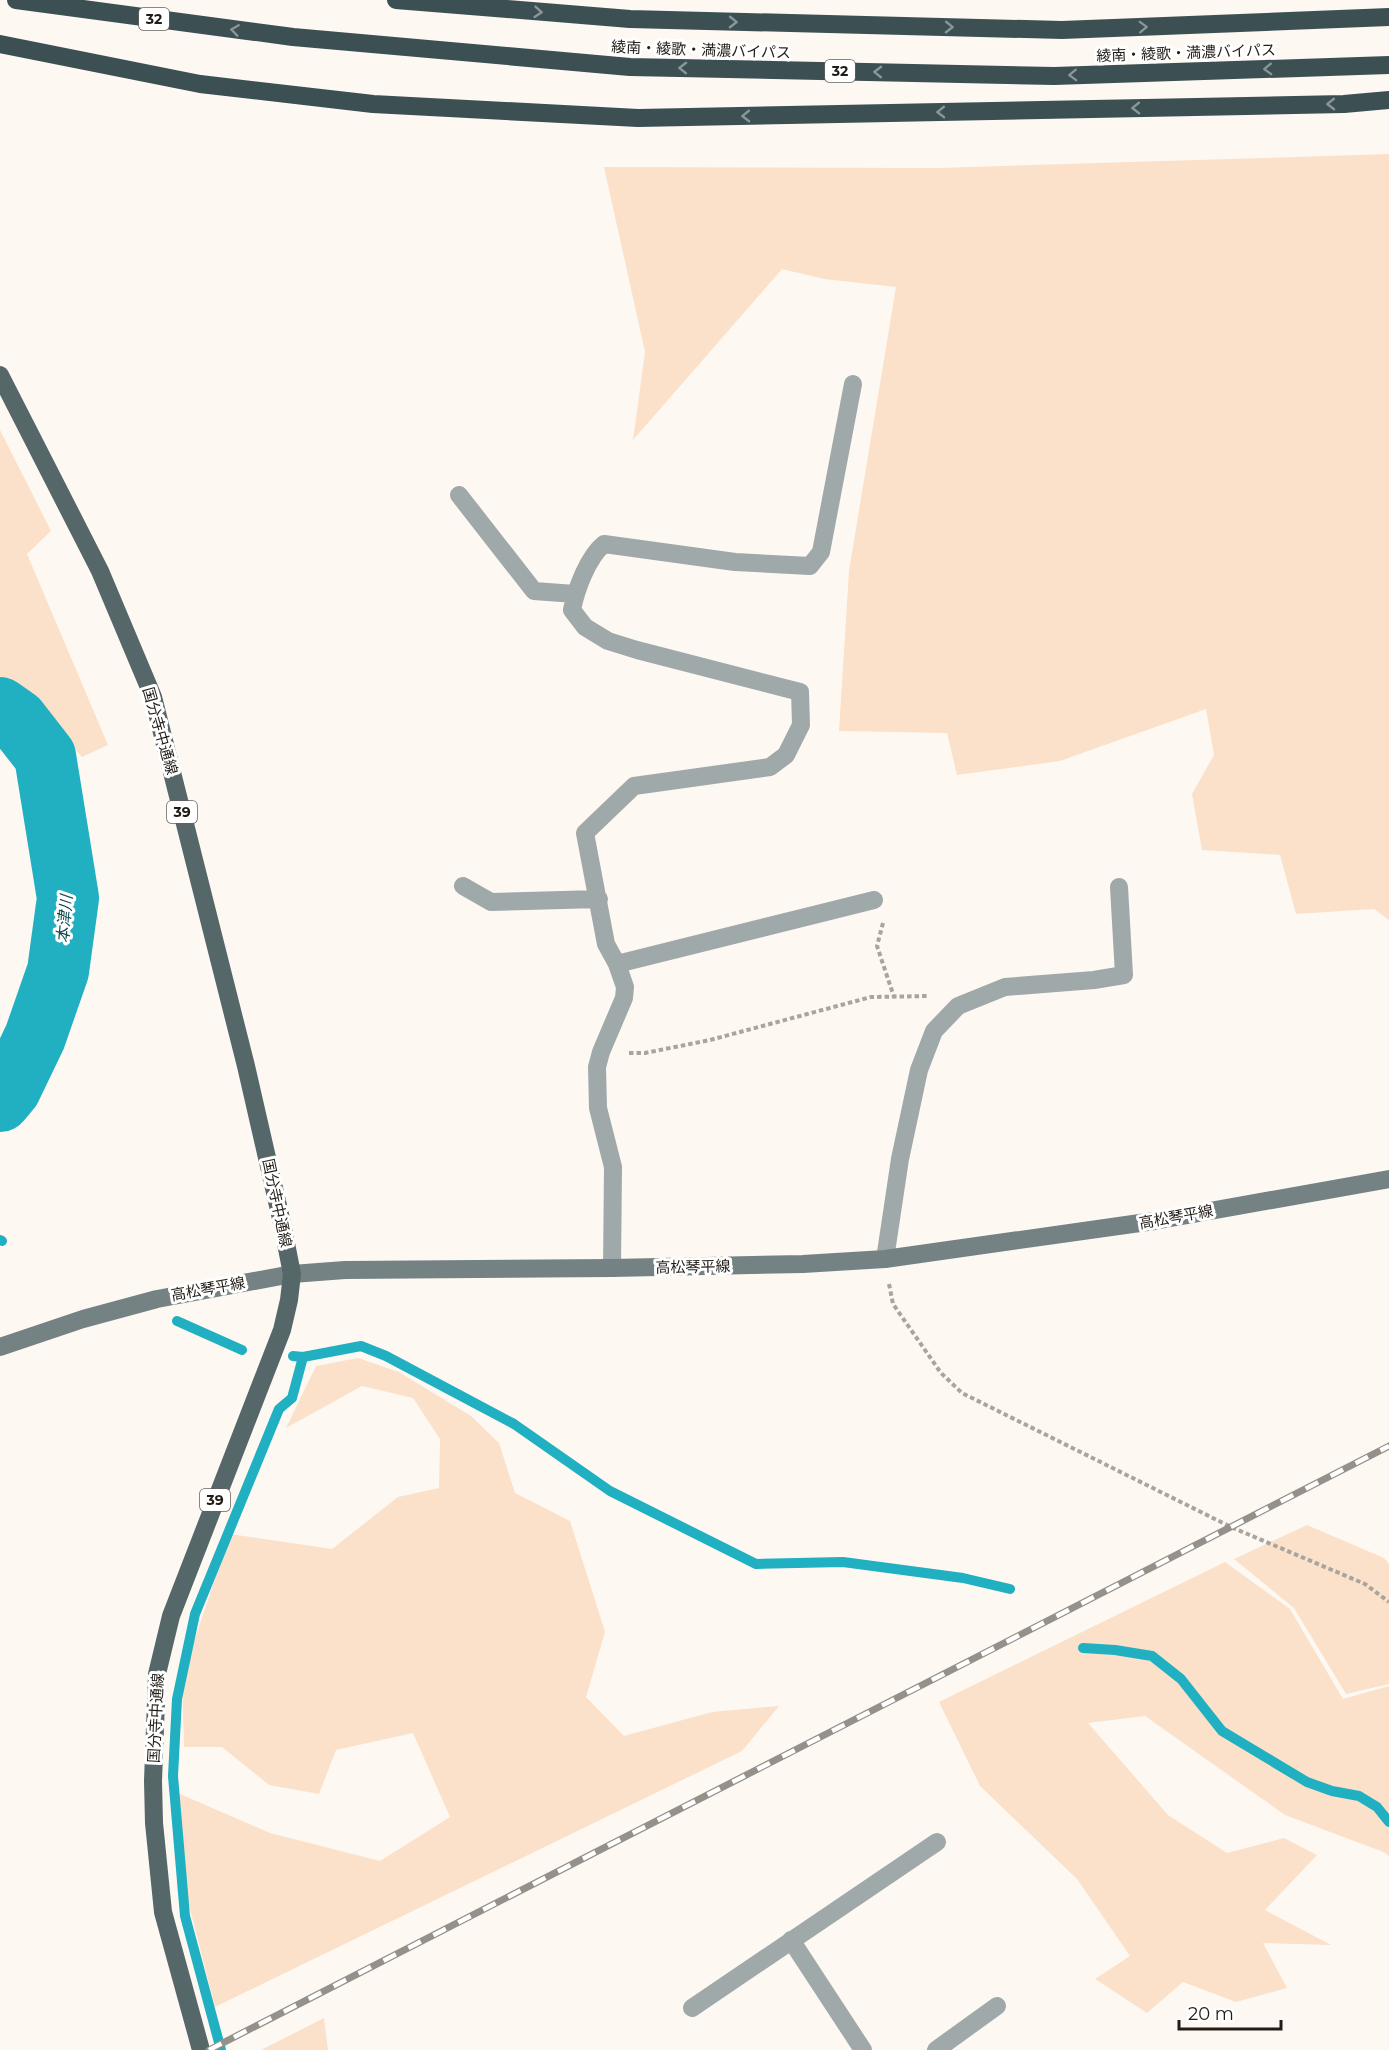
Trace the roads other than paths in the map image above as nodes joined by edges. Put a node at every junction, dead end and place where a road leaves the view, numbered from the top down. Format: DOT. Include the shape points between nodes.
graph roads {
  1 [pos="16,0"];
  2 [pos="396,0"];
  3 [pos="1389,17"];
  4 [pos="0,44"];
  5 [pos="1389,64"];
  6 [pos="1389,100"];
  7 [pos="0,375"];
  8 [pos="853,384"];
  9 [pos="459,495"];
  10 [pos="575,594"];
  11 [pos="463,886"];
  12 [pos="1119,887"];
  13 [pos="599,899"];
  14 [pos="874,900"];
  15 [pos="617,964"];
  16 [pos="1389,1179"];
  17 [pos="885,1259"];
  18 [pos="612,1268"];
  19 [pos="292,1274"];
  20 [pos="0,1347"];
  21 [pos="937,1842"];
  22 [pos="791,1940"];
  23 [pos="997,2006"];
  24 [pos="692,2008"];
  25 [pos="201,2050"];
  26 [pos="863,2050"];
  27 [pos="936,2050"];
  5 -- 1 [label="highway, 綾南・綾歌・満濃バイパス / 32, one-way" via="1054,76 654,68 292,37"];
  2 -- 3 [label="highway, 綾南・綾歌・満濃バイパス, one-way" via="630,19 1062,30"];
  6 -- 4 [label="highway, one-way" via="638,118 373,104 200,84"];
  7 -- 19 [label="main road, 国分寺中通線 / 39" via="100,571 153,697 249,1077"];
  8 -- 10 [label="street" via="821,552 810,566 735,562 604,544 596,550"];
  9 -- 10 [label="street" via="534,591"];
  10 -- 13 [label="street" via="572,610 585,627 609,641 800,692 801,725 786,755 770,766 634,786 585,833"];
  11 -- 13 [label="street" via="491,902"];
  12 -- 17 [label="street" via="1124,975 1005,987 958,1006 934,1032 914,1092"];
  13 -- 15 [label="street" via="606,944"];
  14 -- 15 [label="street"];
  15 -- 18 [label="street" via="625,987 624,998 597,1067 598,1108 613,1167"];
  16 -- 17 [label="main road, 高松琴平線" via="1155,1221"];
  17 -- 18 [label="main road, 高松琴平線"];
  18 -- 19 [label="main road, 高松琴平線" via="345,1270"];
  19 -- 20 [label="main road, 高松琴平線" via="157,1299"];
  19 -- 25 [label="main road, 国分寺中通線 / 39" via="282,1330 171,1616 157,1674 154,1802 163,1912"];
  21 -- 22 [label="street"];
  22 -- 24 [label="street"];
  22 -- 26 [label="street"];
  23 -- 27 [label="street"];
}
